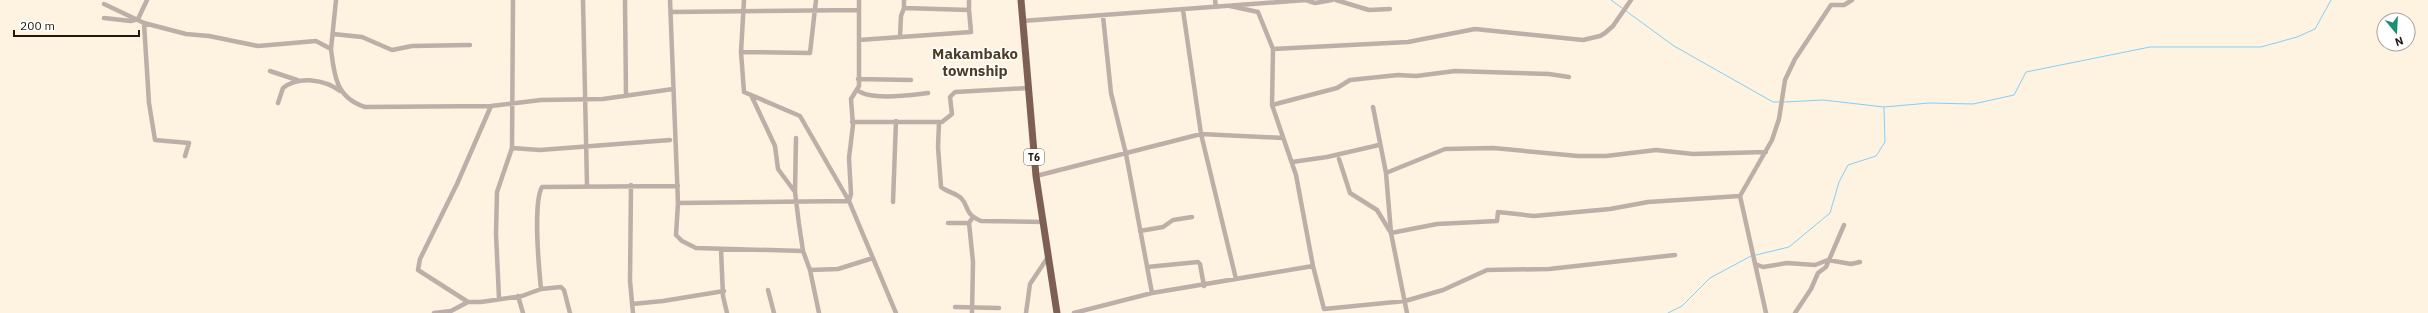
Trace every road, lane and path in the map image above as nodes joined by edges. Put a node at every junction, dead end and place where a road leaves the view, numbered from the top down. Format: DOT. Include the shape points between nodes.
graph roads {
  1 [pos="147,0"];
  2 [pos="336,0"];
  3 [pos="513,0"];
  4 [pos="583,0"];
  5 [pos="625,0"];
  6 [pos="670,0"];
  7 [pos="744,0"];
  8 [pos="816,0"];
  9 [pos="859,0"];
  10 [pos="904,0"];
  11 [pos="969,0"];
  12 [pos="1021,0"];
  13 [pos="1215,0"];
  14 [pos="1306,0"];
  15 [pos="1332,0"];
  16 [pos="1336,0"];
  17 [pos="1631,0"];
  18 [pos="1852,0"];
  19 [pos="104,4"];
  20 [pos="1230,6"];
  21 [pos="1216,7"];
  22 [pos="904,8"];
  23 [pos="816,9"];
  24 [pos="1390,9"];
  25 [pos="859,10"];
  26 [pos="969,10"];
  27 [pos="1183,10"];
  28 [pos="744,11"];
  29 [pos="670,12"];
  30 [pos="1103,16"];
  31 [pos="104,18"];
  32 [pos="138,19"];
  33 [pos="1022,21"];
  34 [pos="144,23"];
  35 [pos="333,34"];
  36 [pos="900,36"];
  37 [pos="859,40"];
  38 [pos="470,45"];
  39 [pos="331,49"];
  40 [pos="1273,49"];
  41 [pos="741,52"];
  42 [pos="270,71"];
  43 [pos="1569,77"];
  44 [pos="858,79"];
  45 [pos="298,80"];
  46 [pos="911,80"];
  47 [pos="1028,88"];
  48 [pos="673,89"];
  49 [pos="857,90"];
  50 [pos="340,91"];
  51 [pos="928,93"];
  52 [pos="626,95"];
  53 [pos="752,96"];
  54 [pos="584,100"];
  55 [pos="278,103"];
  56 [pos="513,104"];
  57 [pos="1272,105"];
  58 [pos="491,106"];
  59 [pos="1373,107"];
  60 [pos="896,121"];
  61 [pos="852,122"];
  62 [pos="939,122"];
  63 [pos="1201,134"];
  64 [pos="796,138"];
  65 [pos="1283,138"];
  66 [pos="670,140"];
  67 [pos="1379,145"];
  68 [pos="586,147"];
  69 [pos="512,148"];
  70 [pos="1766,152"];
  71 [pos="1126,154"];
  72 [pos="185,156"];
  73 [pos="1339,158"];
  74 [pos="1292,162"];
  75 [pos="1386,173"];
  76 [pos="1036,176"];
  77 [pos="587,185"];
  78 [pos="631,186"];
  79 [pos="678,186"];
  80 [pos="795,192"];
  81 [pos="1740,196"];
  82 [pos="848,201"];
  83 [pos="678,202"];
  84 [pos="797,202"];
  85 [pos="893,202"];
  86 [pos="973,218"];
  87 [pos="1192,218"];
  88 [pos="1043,222"];
  89 [pos="948,223"];
  90 [pos="969,223"];
  91 [pos="1844,225"];
  92 [pos="1140,231"];
  93 [pos="1391,233"];
  94 [pos="721,250"];
  95 [pos="803,251"];
  96 [pos="1676,255"];
  97 [pos="1048,257"];
  98 [pos="872,258"];
  99 [pos="1828,260"];
  100 [pos="1860,262"];
  101 [pos="1755,264"];
  102 [pos="1313,266"];
  103 [pos="1148,267"];
  104 [pos="810,270"];
  105 [pos="1236,279"];
  106 [pos="1204,286"];
  107 [pos="541,289"];
  108 [pos="724,290"];
  109 [pos="768,290"];
  110 [pos="1152,293"];
  111 [pos="518,296"];
  112 [pos="499,298"];
  113 [pos="1405,301"];
  114 [pos="468,302"];
  115 [pos="632,304"];
  116 [pos="955,307"];
  117 [pos="999,308"];
  118 [pos="972,310"];
  119 [pos="434,313"];
  120 [pos="523,313"];
  121 [pos="570,313"];
  122 [pos="633,313"];
  123 [pos="727,313"];
  124 [pos="774,313"];
  125 [pos="819,313"];
  126 [pos="895,313"];
  127 [pos="1026,313"];
  128 [pos="1057,313"];
  129 [pos="1074,313"];
  130 [pos="1406,313"];
  131 [pos="1766,313"];
  132 [pos="1795,313"];
  1 -- 32 [label="street"];
  2 -- 35 [label="street"];
  3 -- 56 [label="street"];
  4 -- 54 [label="street"];
  5 -- 52 [label="street"];
  6 -- 29 [label="street"];
  7 -- 28 [label="street"];
  8 -- 23 [label="street"];
  9 -- 25 [label="street"];
  10 -- 22 [label="street"];
  11 -- 26 [label="street"];
  12 -- 33 [label="highway, T6"];
  13 -- 21 [label="street"];
  14 -- 15 [label="street" via="1315,3"];
  14 -- 20 [label="street"];
  16 -- 24 [label="street" via="1368,10"];
  17 -- 40 [label="street" via="1605,33 1583,40 1475,29 1408,42"];
  18 -- 70 [label="street" via="1844,5 1831,6 1795,59 1786,80 1779,119"];
  19 -- 32 [label="street"];
  20 -- 21 [label="street"];
  20 -- 40 [label="street" via="1258,12"];
  21 -- 27 [label="street"];
  22 -- 26 [label="street"];
  22 -- 36 [label="street"];
  23 -- 25 [label="street"];
  23 -- 28 [label="street"];
  23 -- 41 [label="street" via="810,53"];
  25 -- 37 [label="street"];
  26 -- 36 [label="street" via="971,32"];
  27 -- 30 [label="street"];
  27 -- 63 [label="street"];
  28 -- 29 [label="street"];
  28 -- 41 [label="street"];
  29 -- 48 [label="street"];
  30 -- 33 [label="street"];
  30 -- 71 [label="street" via="1111,93"];
  31 -- 32 [label="street" via="131,21"];
  32 -- 34 [label="street"];
  33 -- 47 [label="highway, T6"];
  34 -- 39 [label="street" via="186,34 258,46 316,41"];
  34 -- 72 [label="street" via="152,131 155,140 189,143"];
  35 -- 38 [label="street" via="362,37 392,50 412,46"];
  35 -- 39 [label="street"];
  36 -- 37 [label="street"];
  37 -- 44 [label="street"];
  39 -- 50 [label="street"];
  40 -- 57 [label="street"];
  41 -- 53 [label="street" via="744,92"];
  42 -- 45 [label="street"];
  43 -- 57 [label="street" via="1549,74 1455,72 1391,76 1350,80 1337,88"];
  44 -- 46 [label="street"];
  44 -- 49 [label="street"];
  45 -- 50 [label="street" via="330,83"];
  45 -- 55 [label="street" via="283,88"];
  47 -- 62 [label="street" via="955,92 950,97 952,114"];
  47 -- 76 [label="highway, T6"];
  48 -- 52 [label="street"];
  48 -- 79 [label="street"];
  49 -- 51 [label="street" via="865,95 881,96"];
  49 -- 61 [label="street" via="851,99"];
  50 -- 58 [label="street" via="357,104 365,106"];
  52 -- 54 [label="street"];
  53 -- 80 [label="street" via="775,146 778,169"];
  53 -- 82 [label="street" via="800,116"];
  54 -- 56 [label="street"];
  54 -- 68 [label="street"];
  56 -- 58 [label="street"];
  56 -- 69 [label="street"];
  57 -- 65 [label="street"];
  58 -- 114 [label="street" via="418,266 418,270"];
  59 -- 67 [label="street"];
  60 -- 61 [label="street"];
  60 -- 62 [label="street"];
  60 -- 85 [label="street"];
  61 -- 82 [label="street" via="849,158 851,194"];
  62 -- 86 [label="street" via="941,187 960,196"];
  63 -- 65 [label="street"];
  63 -- 71 [label="street"];
  63 -- 105 [label="street"];
  64 -- 80 [label="street"];
  65 -- 74 [label="street"];
  66 -- 68 [label="street"];
  67 -- 74 [label="street"];
  67 -- 75 [label="street"];
  68 -- 69 [label="street" via="540,150"];
  68 -- 77 [label="street"];
  69 -- 112 [label="street" via="497,192"];
  70 -- 75 [label="street" via="1693,154 1656,150 1606,156 1578,156 1493,148 1445,149"];
  70 -- 81 [label="street"];
  71 -- 76 [label="street"];
  71 -- 92 [label="street"];
  73 -- 93 [label="street" via="1350,193 1377,210"];
  74 -- 102 [label="street"];
  75 -- 93 [label="street"];
  76 -- 88 [label="highway, T6"];
  77 -- 78 [label="street"];
  77 -- 107 [label="street" via="542,187 540,190 538,259"];
  78 -- 79 [label="street"];
  78 -- 115 [label="street"];
  79 -- 83 [label="street"];
  80 -- 84 [label="street"];
  81 -- 93 [label="street" via="1648,202 1610,209 1534,216 1498,212 1497,221 1437,224"];
  81 -- 101 [label="street"];
  82 -- 84 [label="street"];
  82 -- 98 [label="street"];
  83 -- 84 [label="street"];
  83 -- 94 [label="street" via="676,235 682,242 696,248"];
  84 -- 95 [label="street"];
  86 -- 88 [label="street" via="981,221"];
  86 -- 90 [label="street"];
  87 -- 92 [label="street" via="1173,220 1163,227"];
  88 -- 97 [label="highway, T6"];
  89 -- 90 [label="street"];
  90 -- 118 [label="street" via="973,262"];
  91 -- 99 [label="street"];
  92 -- 103 [label="street"];
  93 -- 113 [label="street"];
  94 -- 95 [label="street"];
  94 -- 108 [label="street"];
  95 -- 104 [label="street"];
  96 -- 113 [label="street" via="1549,269 1487,270 1443,290"];
  97 -- 127 [label="street" via="1030,284"];
  97 -- 128 [label="highway, T6"];
  98 -- 104 [label="street" via="838,268"];
  98 -- 126 [label="street"];
  99 -- 100 [label="street" via="1851,264"];
  99 -- 101 [label="street" via="1815,265 1787,263 1763,267"];
  99 -- 132 [label="street" via="1826,267 1818,273"];
  101 -- 131 [label="street"];
  102 -- 105 [label="street"];
  102 -- 113 [label="street" via="1324,309"];
  103 -- 106 [label="street" via="1198,262"];
  103 -- 110 [label="street"];
  104 -- 125 [label="street"];
  105 -- 106 [label="street"];
  106 -- 110 [label="street"];
  107 -- 111 [label="street"];
  107 -- 121 [label="street" via="561,287"];
  108 -- 115 [label="street"];
  108 -- 123 [label="street"];
  109 -- 124 [label="street"];
  110 -- 129 [label="street"];
  111 -- 112 [label="street"];
  111 -- 120 [label="street"];
  112 -- 114 [label="street"];
  113 -- 130 [label="street"];
  114 -- 119 [label="street" via="451,310"];
  115 -- 122 [label="street"];
  116 -- 118 [label="street"];
  117 -- 118 [label="street"];
}
